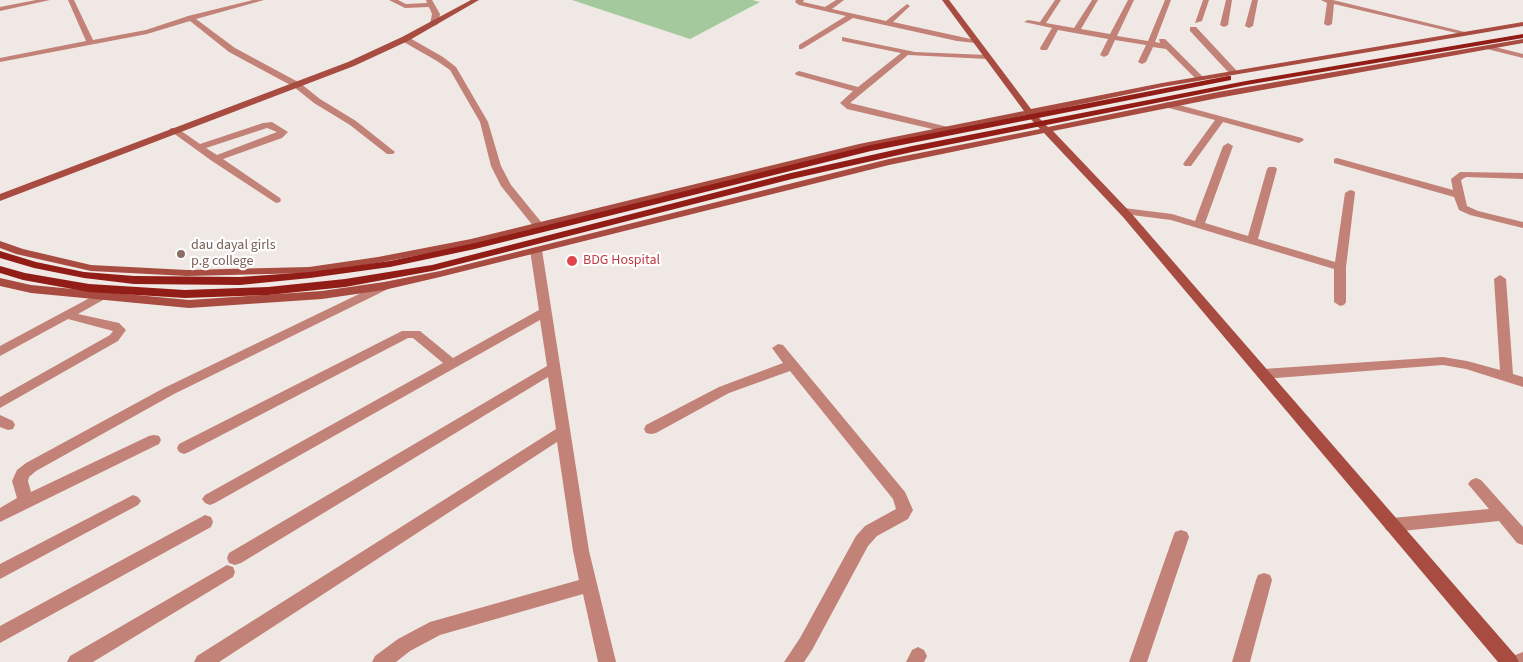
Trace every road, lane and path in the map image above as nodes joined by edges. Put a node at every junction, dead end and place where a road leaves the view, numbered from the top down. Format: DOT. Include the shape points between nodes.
graph roads {
  1 [pos="47,0"];
  2 [pos="71,0"];
  3 [pos="261,0"];
  4 [pos="392,0"];
  5 [pos="476,0"];
  6 [pos="801,0"];
  7 [pos="841,0"];
  8 [pos="945,0"];
  9 [pos="1058,0"];
  10 [pos="1094,0"];
  11 [pos="1131,0"];
  12 [pos="1168,0"];
  13 [pos="1206,0"];
  14 [pos="1229,0"];
  15 [pos="1254,0"];
  16 [pos="1327,1"];
  17 [pos="430,3"];
  18 [pos="907,6"];
  19 [pos="0,9"];
  20 [pos="826,10"];
  21 [pos="851,16"];
  22 [pos="191,18"];
  23 [pos="1198,21"];
  24 [pos="1028,22"];
  25 [pos="434,24"];
  26 [pos="887,24"];
  27 [pos="1328,24"];
  28 [pos="1523,24"];
  29 [pos="1041,25"];
  30 [pos="1224,25"];
  31 [pos="1249,26"];
  32 [pos="1056,27"];
  33 [pos="1193,29"];
  34 [pos="1523,30"];
  35 [pos="1076,31"];
  36 [pos="1465,33"];
  37 [pos="1154,34"];
  38 [pos="1523,36"];
  39 [pos="1112,37"];
  40 [pos="406,39"];
  41 [pos="845,39"];
  42 [pos="976,41"];
  43 [pos="1523,42"];
  44 [pos="92,43"];
  45 [pos="1151,44"];
  46 [pos="802,47"];
  47 [pos="1168,47"];
  48 [pos="1490,47"];
  49 [pos="1044,48"];
  50 [pos="906,53"];
  51 [pos="1104,55"];
  52 [pos="1523,56"];
  53 [pos="987,57"];
  54 [pos="0,60"];
  55 [pos="1142,62"];
  56 [pos="799,73"];
  57 [pos="1232,74"];
  58 [pos="1200,78"];
  59 [pos="297,85"];
  60 [pos="858,90"];
  61 [pos="1168,106"];
  62 [pos="1029,112"];
  63 [pos="1221,119"];
  64 [pos="945,129"];
  65 [pos="174,130"];
  66 [pos="1046,130"];
  67 [pos="1299,140"];
  68 [pos="1228,146"];
  69 [pos="200,148"];
  70 [pos="390,152"];
  71 [pos="215,159"];
  72 [pos="1337,161"];
  73 [pos="1188,164"];
  74 [pos="1272,169"];
  75 [pos="1523,176"];
  76 [pos="1350,193"];
  77 [pos="1459,195"];
  78 [pos="0,198"];
  79 [pos="276,200"];
  80 [pos="1124,211"];
  81 [pos="538,225"];
  82 [pos="1199,225"];
  83 [pos="1523,225"];
  84 [pos="1252,242"];
  85 [pos="0,244"];
  86 [pos="536,250"];
  87 [pos="0,254"];
  88 [pos="1340,267"];
  89 [pos="0,269"];
  90 [pos="1500,279"];
  91 [pos="0,282"];
  92 [pos="384,286"];
  93 [pos="99,297"];
  94 [pos="1340,302"];
  95 [pos="545,312"];
  96 [pos="67,315"];
  97 [pos="778,348"];
  98 [pos="0,352"];
  99 [pos="452,364"];
  100 [pos="792,365"];
  101 [pos="554,368"];
  102 [pos="1263,374"];
  103 [pos="1507,377"];
  104 [pos="1523,382"];
  105 [pos="0,403"];
  106 [pos="651,430"];
  107 [pos="563,431"];
  108 [pos="154,440"];
  109 [pos="184,448"];
  110 [pos="1476,484"];
  111 [pos="210,499"];
  112 [pos="133,501"];
  113 [pos="24,502"];
  114 [pos="1504,514"];
  115 [pos="0,516"];
  116 [pos="205,522"];
  117 [pos="1392,525"];
  118 [pos="1181,537"];
  119 [pos="1523,538"];
  120 [pos="0,572"];
  121 [pos="1264,580"];
  122 [pos="588,585"];
  123 [pos="0,635"];
  124 [pos="1523,661"];
  125 [pos="76,662"];
  126 [pos="203,662"];
  127 [pos="381,662"];
  128 [pos="607,662"];
  129 [pos="792,662"];
  130 [pos="1138,662"];
  131 [pos="1241,662"];
  132 [pos="1510,662"];
  133 [pos="1519,662"];
  1 -- 19 [label="street"];
  2 -- 44 [label="street"];
  3 -- 22 [label="street"];
  4 -- 17 [label="street" via="405,6"];
  5 -- 25 [label="main road"];
  6 -- 20 [label="street" via="798,2 801,4"];
  7 -- 20 [label="street"];
  8 -- 42 [label="main road"];
  9 -- 29 [label="street"];
  10 -- 35 [label="street"];
  11 -- 39 [label="street"];
  12 -- 37 [label="street"];
  13 -- 23 [label="street"];
  14 -- 30 [label="street"];
  15 -- 31 [label="street"];
  16 -- 27 [label="street"];
  16 -- 36 [label="street"];
  17 -- 25 [label="street" via="436,14"];
  18 -- 26 [label="street"];
  20 -- 21 [label="street"];
  21 -- 26 [label="street"];
  21 -- 46 [label="street"];
  22 -- 44 [label="street" via="147,32"];
  22 -- 59 [label="street" via="232,50"];
  24 -- 29 [label="street"];
  25 -- 40 [label="main road"];
  26 -- 42 [label="street"];
  28 -- 36 [label="main road"];
  29 -- 32 [label="street"];
  32 -- 35 [label="street"];
  32 -- 49 [label="street"];
  33 -- 57 [label="street"];
  34 -- 57 [label="main road"];
  35 -- 39 [label="street"];
  36 -- 57 [label="main road"];
  37 -- 45 [label="street"];
  37 -- 47 [label="street"];
  38 -- 89 [label="main road" via="1246,83 912,149 791,176 432,268 345,283 268,291 185,294 89,288"];
  39 -- 45 [label="street"];
  39 -- 51 [label="street"];
  40 -- 59 [label="main road"];
  40 -- 81 [label="street" via="453,69 484,122 496,166 506,186"];
  41 -- 50 [label="street"];
  42 -- 53 [label="main road"];
  43 -- 48 [label="main road"];
  44 -- 54 [label="street"];
  45 -- 47 [label="street"];
  45 -- 55 [label="street"];
  47 -- 58 [label="street"];
  48 -- 52 [label="street"];
  48 -- 61 [label="main road"];
  50 -- 53 [label="street"];
  50 -- 60 [label="street"];
  53 -- 62 [label="main road"];
  56 -- 60 [label="street"];
  57 -- 58 [label="main road"];
  57 -- 87 [label="main road" via="870,148 390,264 240,281 134,280 84,275"];
  58 -- 62 [label="main road"];
  59 -- 65 [label="main road"];
  59 -- 70 [label="street"];
  60 -- 64 [label="street" via="845,101 846,105"];
  61 -- 63 [label="street"];
  61 -- 66 [label="main road"];
  62 -- 64 [label="main road"];
  62 -- 66 [label="main road"];
  63 -- 67 [label="street"];
  63 -- 73 [label="street"];
  64 -- 81 [label="main road" via="764,168"];
  65 -- 69 [label="street"];
  65 -- 78 [label="main road"];
  66 -- 80 [label="main road"];
  66 -- 86 [label="main road" via="889,162"];
  68 -- 82 [label="street"];
  69 -- 71 [label="street"];
  69 -- 71 [label="street" via="266,125 283,132"];
  71 -- 79 [label="street"];
  72 -- 77 [label="street"];
  74 -- 84 [label="street"];
  75 -- 77 [label="street" via="1460,175 1456,178"];
  76 -- 88 [label="street"];
  77 -- 83 [label="street" via="1461,205 1468,211"];
  80 -- 82 [label="street" via="1162,215"];
  80 -- 102 [label="main road"];
  81 -- 85 [label="main road" via="378,260 309,270 242,273 91,268 20,252"];
  82 -- 84 [label="street"];
  84 -- 88 [label="street"];
  86 -- 92 [label="main road"];
  86 -- 95 [label="street"];
  88 -- 94 [label="street"];
  90 -- 103 [label="street"];
  91 -- 93 [label="main road"];
  92 -- 93 [label="main road" via="322,295 189,304"];
  92 -- 113 [label="street" via="170,391 31,467 20,480"];
  93 -- 96 [label="street"];
  95 -- 99 [label="street"];
  95 -- 101 [label="street"];
  96 -- 98 [label="street"];
  96 -- 105 [label="street" via="120,330 114,338"];
  97 -- 100 [label="street"];
  99 -- 109 [label="street" via="416,334 406,334"];
  99 -- 111 [label="street"];
  100 -- 106 [label="street" via="724,390"];
  100 -- 129 [label="street" via="900,496 904,510 871,531 862,541 806,644"];
  101 -- 107 [label="street"];
  101 -- 125 [label="street"];
  102 -- 103 [label="street" via="1443,361"];
  102 -- 117 [label="main road"];
  103 -- 104 [label="street"];
  107 -- 122 [label="street"];
  107 -- 126 [label="street"];
  108 -- 113 [label="street"];
  110 -- 114 [label="street"];
  112 -- 120 [label="street"];
  113 -- 115 [label="street"];
  114 -- 117 [label="street"];
  114 -- 119 [label="street"];
  116 -- 123 [label="street"];
  117 -- 132 [label="main road"];
  118 -- 130 [label="street"];
  121 -- 131 [label="street"];
  122 -- 127 [label="street" via="436,628 404,644"];
  122 -- 128 [label="street"];
  124 -- 133 [label="street"];
}
